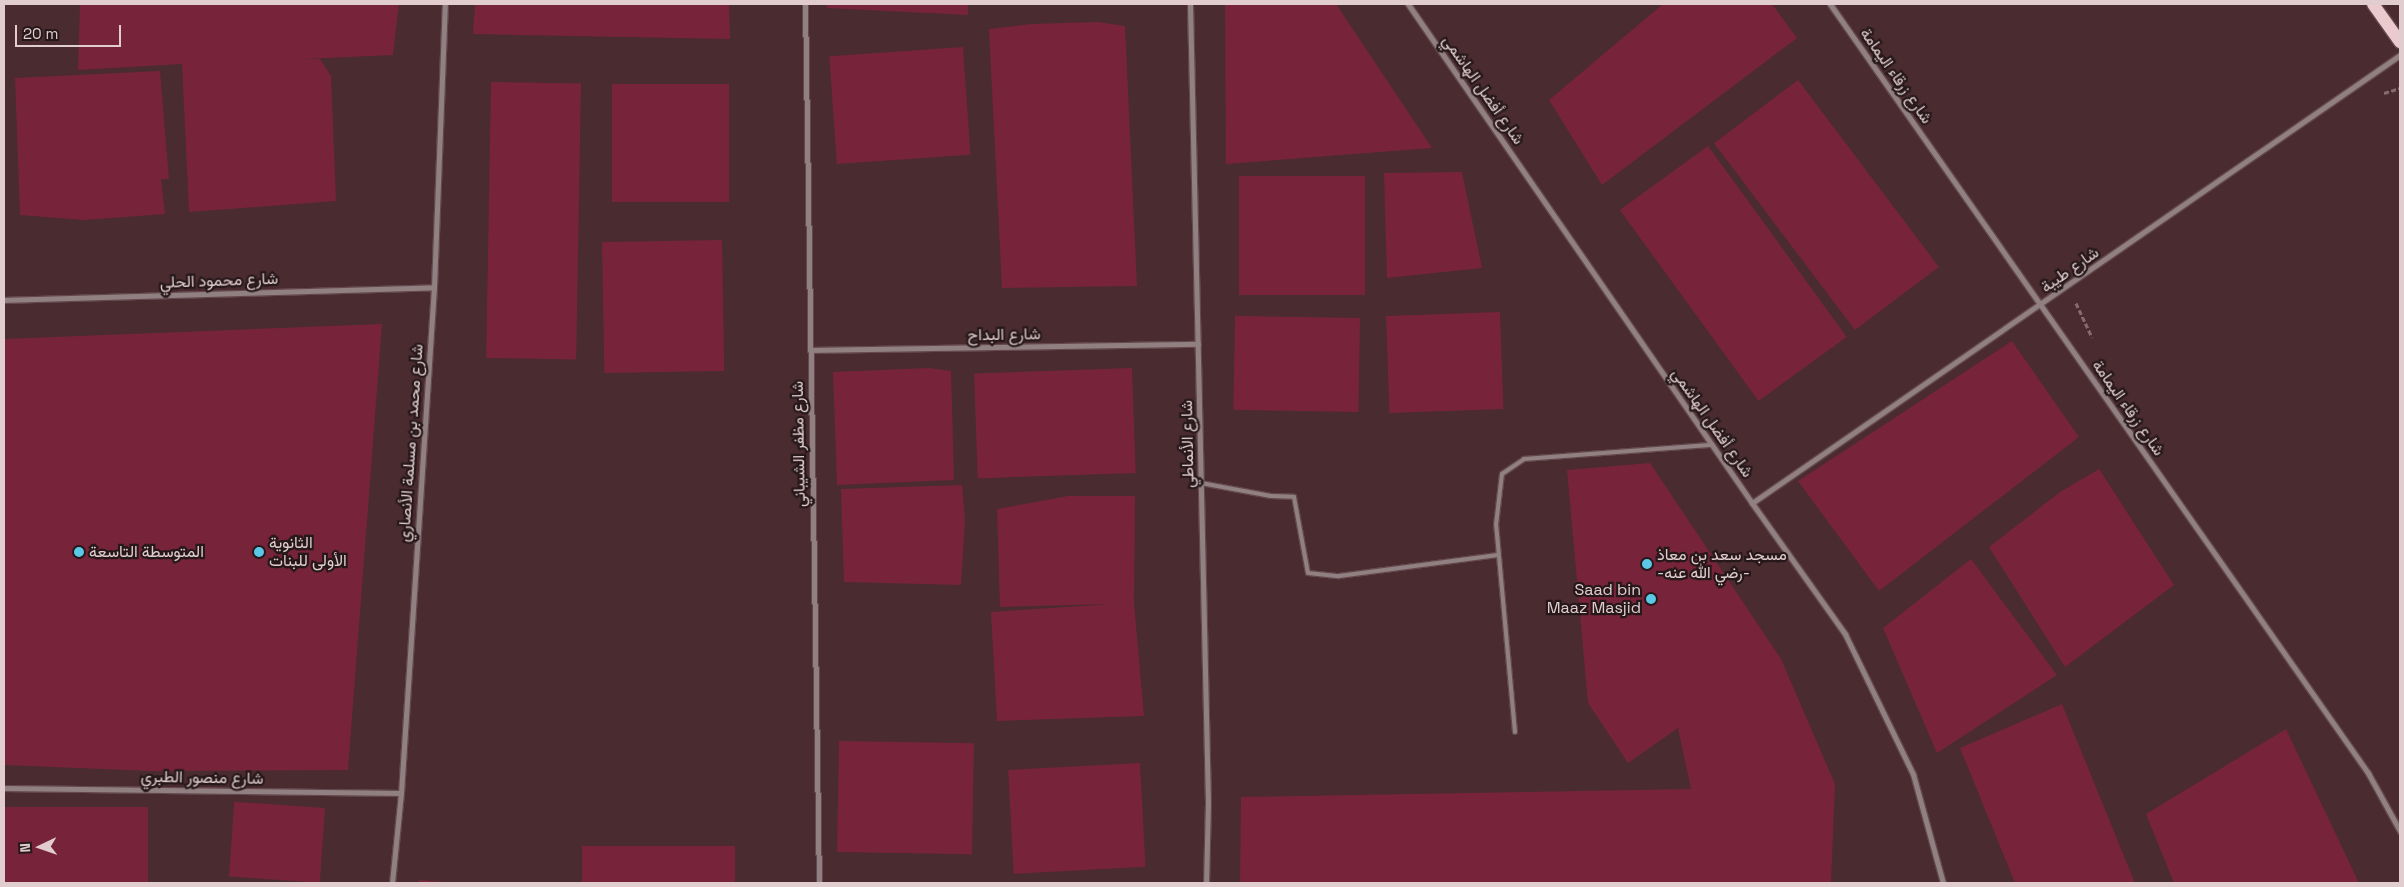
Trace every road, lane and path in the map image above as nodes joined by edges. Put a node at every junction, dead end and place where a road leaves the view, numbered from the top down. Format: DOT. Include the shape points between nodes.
graph roads {
  1 [pos="445,4"];
  2 [pos="805,4"];
  3 [pos="1190,4"];
  4 [pos="1408,4"];
  5 [pos="1830,4"];
  6 [pos="2373,4"];
  7 [pos="2400,42"];
  8 [pos="2400,55"];
  9 [pos="2400,88"];
  10 [pos="2383,94"];
  11 [pos="434,287"];
  12 [pos="2084,297"];
  13 [pos="4,300"];
  14 [pos="2041,305"];
  15 [pos="1198,344"];
  16 [pos="2096,346"];
  17 [pos="810,350"];
  18 [pos="1712,445"];
  19 [pos="1201,483"];
  20 [pos="1752,503"];
  21 [pos="1498,555"];
  22 [pos="1515,732"];
  23 [pos="4,788"];
  24 [pos="401,794"];
  25 [pos="2400,831"];
  26 [pos="392,883"];
  27 [pos="819,883"];
  28 [pos="1206,883"];
  29 [pos="1943,883"];
  1 -- 11 [label="street, شارع محمد بن مسلمة الأنصاري"];
  2 -- 17 [label="street, شارع مظفر الشيباني"];
  3 -- 15 [label="street, شارع الأنماطي"];
  4 -- 18 [label="street, شارع أفضل الهاشمي"];
  5 -- 14 [label="street, شارع زرقاء اليمامة"];
  6 -- 7 [label="main road"];
  8 -- 14 [label="street, شارع طيبة"];
  9 -- 10 [label="path"];
  11 -- 13 [label="street, شارع محمود الحلي"];
  11 -- 24 [label="street, شارع محمد بن مسلمة الأنصاري"];
  12 -- 16 [label="path" via="2076,303"];
  14 -- 20 [label="street, شارع طيبة"];
  14 -- 25 [label="street, شارع زرقاء اليمامة" via="2368,773"];
  15 -- 17 [label="street, شارع البداح"];
  15 -- 19 [label="street, شارع الأنماطي"];
  17 -- 27 [label="street, شارع مظفر الشيباني"];
  18 -- 20 [label="street, شارع أفضل الهاشمي"];
  18 -- 21 [label="lane" via="1524,459 1502,474 1496,525"];
  19 -- 21 [label="lane" via="1294,497 1308,573 1339,576"];
  19 -- 28 [label="street, شارع الأنماطي" via="1208,802"];
  20 -- 29 [label="street, شارع أفضل الهاشمي" via="1845,634 1912,774"];
  21 -- 22 [label="lane"];
  23 -- 24 [label="street, شارع منصور الطبري"];
  24 -- 26 [label="street, شارع محمد بن مسلمة الأنصاري"];
}
